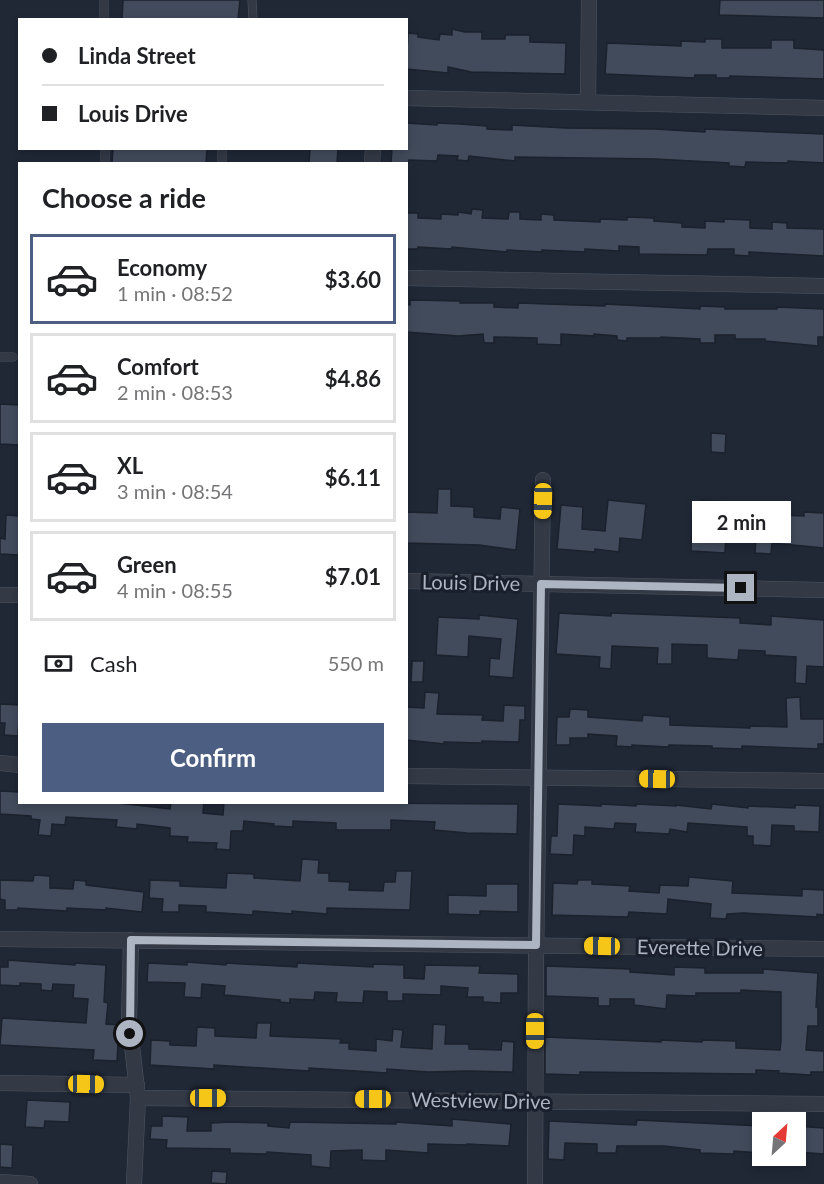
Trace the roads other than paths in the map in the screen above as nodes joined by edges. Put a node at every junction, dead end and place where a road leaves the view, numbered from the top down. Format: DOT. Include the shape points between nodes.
graph roads {
  1 [pos="104,0"];
  2 [pos="252,0"];
  3 [pos="589,0"];
  4 [pos="104,18"];
  5 [pos="254,18"];
  6 [pos="408,98"];
  7 [pos="588,102"];
  8 [pos="824,108"];
  9 [pos="408,278"];
  10 [pos="824,286"];
  11 [pos="0,357"];
  12 [pos="13,357"];
  13 [pos="543,480"];
  14 [pos="408,581"];
  15 [pos="541,584"];
  16 [pos="824,590"];
  17 [pos="0,595"];
  18 [pos="18,595"];
  19 [pos="0,763"];
  20 [pos="18,765"];
  21 [pos="408,776"];
  22 [pos="538,777"];
  23 [pos="824,781"];
  24 [pos="0,939"];
  25 [pos="131,940"];
  26 [pos="536,945"];
  27 [pos="824,949"];
  28 [pos="0,1083"];
  29 [pos="137,1092"];
  30 [pos="535,1101"];
  31 [pos="824,1104"];
  32 [pos="0,1182"];
  33 [pos="30,1184"];
  34 [pos="134,1184"];
  35 [pos="535,1184"];
  1 -- 4 [label="lane"];
  2 -- 5 [label="lane"];
  3 -- 7 [label="street"];
  6 -- 7 [label="street"];
  7 -- 8 [label="street"];
  9 -- 10 [label="street"];
  11 -- 12 [label="lane"];
  13 -- 15 [label="street"];
  14 -- 15 [label="street, Louis Drive"];
  15 -- 16 [label="street, Louis Drive"];
  15 -- 22 [label="street"];
  17 -- 18 [label="street"];
  19 -- 20 [label="street"];
  21 -- 22 [label="street"];
  22 -- 23 [label="street"];
  22 -- 26 [label="street"];
  24 -- 25 [label="street, Everette Drive"];
  25 -- 26 [label="street, Everette Drive"];
  25 -- 29 [label="street" via="129,1020"];
  26 -- 27 [label="street, Everette Drive"];
  26 -- 30 [label="street"];
  28 -- 29 [label="street, Westview Drive"];
  29 -- 30 [label="street, Westview Drive"];
  29 -- 34 [label="street"];
  30 -- 31 [label="street, Westview Drive"];
  30 -- 35 [label="street"];
  32 -- 33 [label="street"];
}
